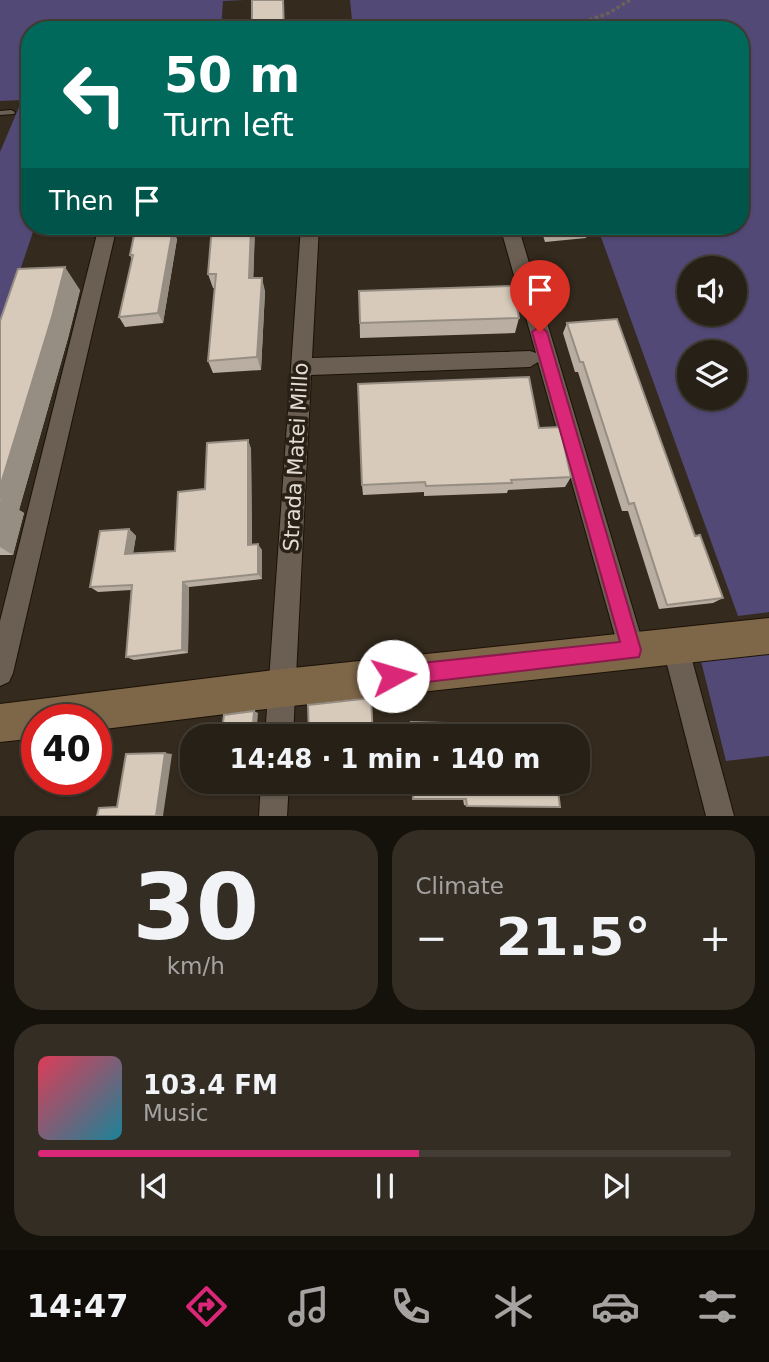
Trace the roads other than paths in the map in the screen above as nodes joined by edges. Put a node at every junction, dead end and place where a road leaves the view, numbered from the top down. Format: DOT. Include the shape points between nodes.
graph roads {
  1 [pos="11,112"];
  2 [pos="0,113"];
  3 [pos="106,235"];
  4 [pos="309,235"];
  5 [pos="512,235"];
  6 [pos="530,359"];
  7 [pos="301,367"];
  8 [pos="769,636"];
  9 [pos="674,645"];
  10 [pos="632,650"];
  11 [pos="0,673"];
  12 [pos="283,688"];
  13 [pos="0,723"];
  14 [pos="280,724"];
  15 [pos="274,794"];
  16 [pos="273,816"];
  17 [pos="720,816"];
  1 -- 2 [label="lane"];
  3 -- 11 [label="street"];
  4 -- 7 [label="street, Strada Matei Millo"];
  5 -- 10 [label="street"];
  6 -- 7 [label="street"];
  7 -- 12 [label="street, Strada Matei Millo"];
  8 -- 9 [label="street"];
  9 -- 10 [label="street"];
  9 -- 17 [label="street"];
  10 -- 12 [label="street"];
  12 -- 13 [label="street"];
  12 -- 14 [label="street, Strada Matei Millo"];
  15 -- 16 [label="street"];
}
